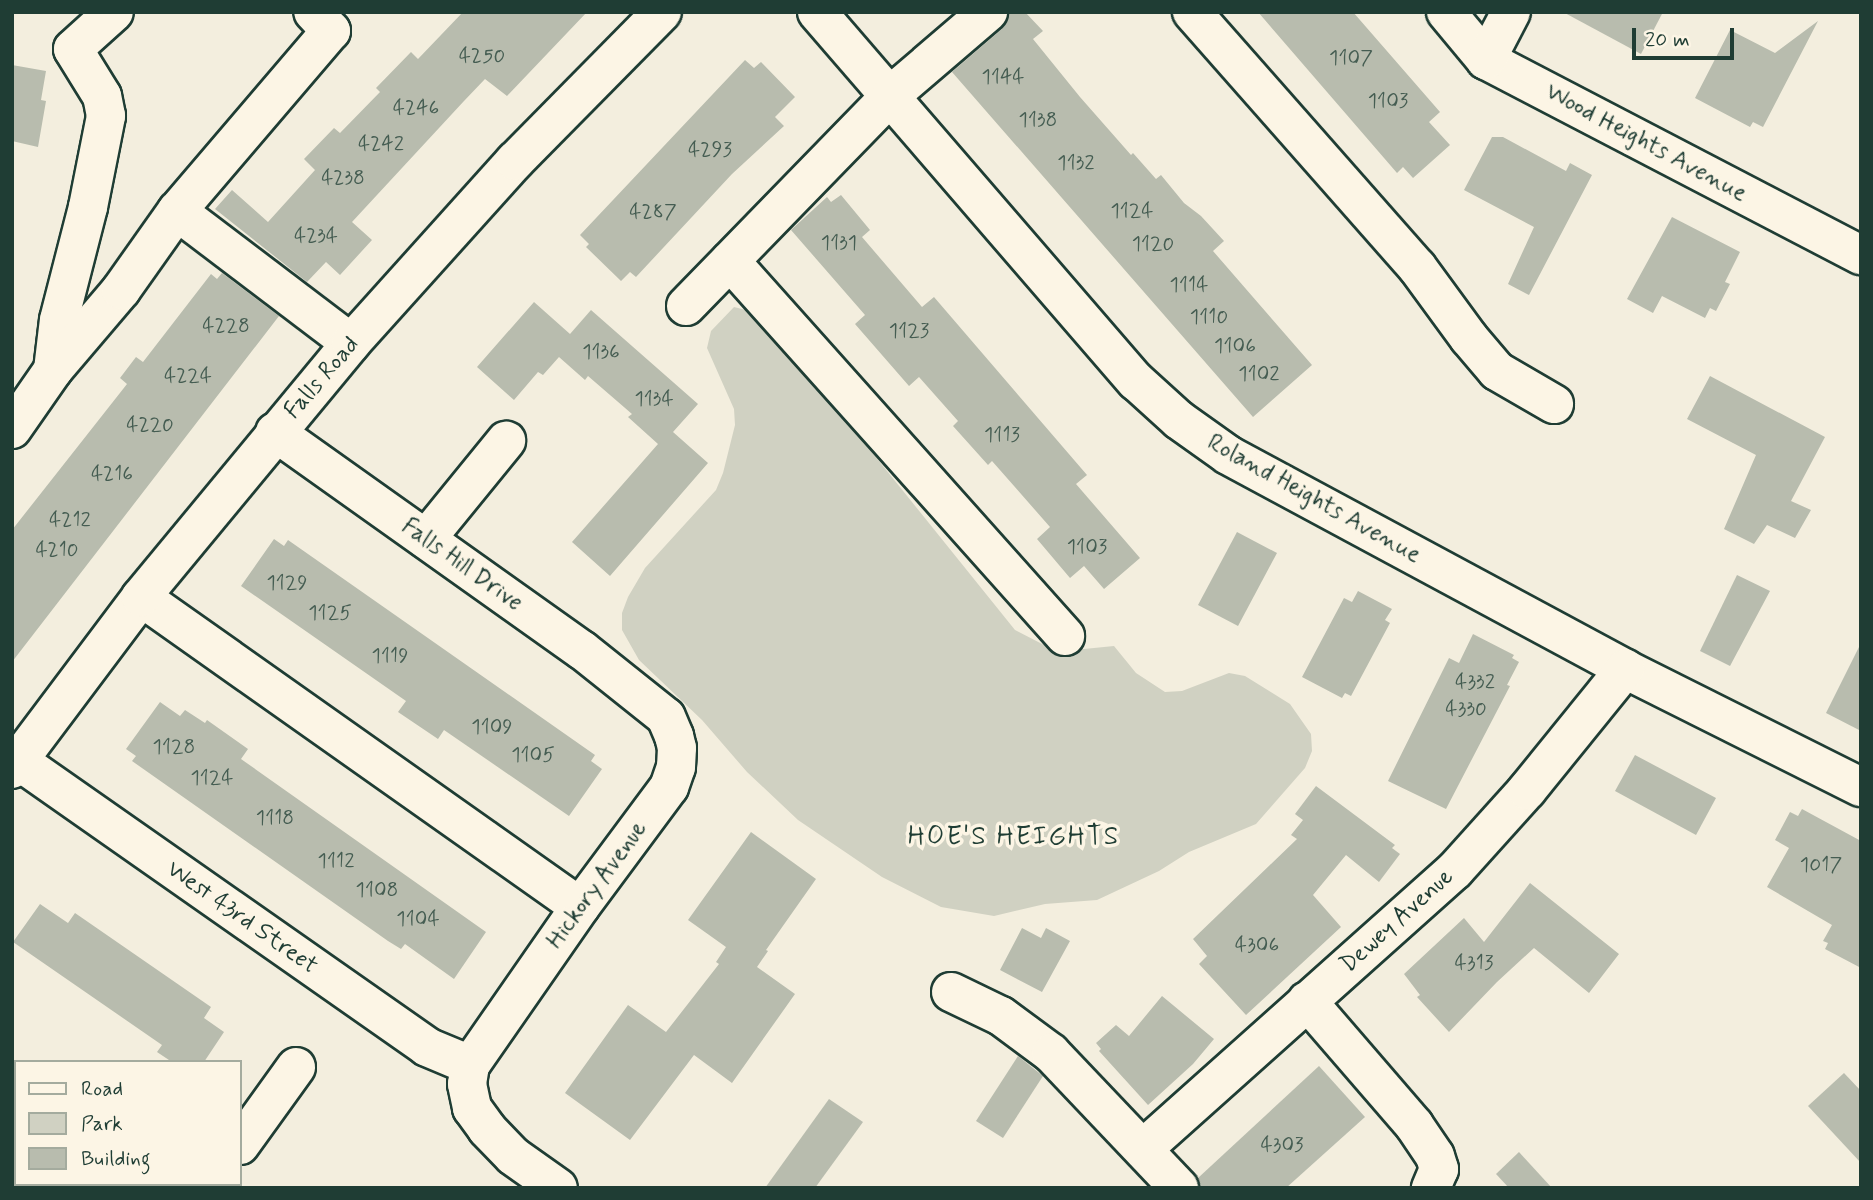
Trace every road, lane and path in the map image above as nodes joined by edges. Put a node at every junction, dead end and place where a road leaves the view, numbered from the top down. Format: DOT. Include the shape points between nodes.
graph roads {
  1 [pos="114,12"];
  2 [pos="662,12"];
  3 [pos="817,12"];
  4 [pos="988,12"];
  5 [pos="1192,12"];
  6 [pos="1446,12"];
  7 [pos="1511,12"];
  8 [pos="332,18"];
  9 [pos="1486,60"];
  10 [pos="891,95"];
  11 [pos="177,211"];
  12 [pos="1861,255"];
  13 [pos="730,261"];
  14 [pos="686,306"];
  15 [pos="351,343"];
  16 [pos="54,370"];
  17 [pos="1554,404"];
  18 [pos="12,429"];
  19 [pos="275,432"];
  20 [pos="506,440"];
  21 [pos="426,539"];
  22 [pos="141,597"];
  23 [pos="1065,636"];
  24 [pos="1625,668"];
  25 [pos="646,701"];
  26 [pos="15,765"];
  27 [pos="1861,787"];
  28 [pos="580,907"];
  29 [pos="951,992"];
  30 [pos="1307,1002"];
  31 [pos="470,1065"];
  32 [pos="296,1067"];
  33 [pos="242,1142"];
  34 [pos="1144,1149"];
  35 [pos="558,1188"];
  36 [pos="1179,1188"];
  37 [pos="1431,1188"];
  1 -- 16 [label="street" via="74,49 102,96 106,116 59,320"];
  2 -- 15 [label="street, Falls Road" via="515,161"];
  3 -- 10 [label="street, Roland Heights Avenue"];
  4 -- 10 [label="street"];
  5 -- 17 [label="street" via="1417,267 1497,371"];
  6 -- 9 [label="street, Wood Heights Avenue"];
  7 -- 9 [label="street"];
  8 -- 11 [label="street"];
  9 -- 12 [label="street, Wood Heights Avenue"];
  10 -- 13 [label="street"];
  10 -- 24 [label="street, Roland Heights Avenue" via="1136,381 1179,420 1228,455"];
  11 -- 15 [label="street"];
  11 -- 16 [label="street" via="121,290"];
  13 -- 14 [label="street"];
  13 -- 23 [label="street"];
  15 -- 19 [label="street, Falls Road"];
  16 -- 18 [label="street"];
  19 -- 21 [label="street, Falls Hill Drive"];
  19 -- 22 [label="street, Falls Road"];
  20 -- 21 [label="street"];
  21 -- 25 [label="street, Falls Hill Drive"];
  22 -- 26 [label="street, Falls Road"];
  22 -- 28 [label="street"];
  24 -- 27 [label="street, Roland Heights Avenue"];
  24 -- 30 [label="street, Dewey Avenue" via="1527,790 1455,870"];
  25 -- 28 [label="street, Hickory Avenue" via="666,717 677,748 676,767 669,787"];
  26 -- 31 [label="street, West 43rd Street" via="427,1047"];
  28 -- 31 [label="street, Hickory Avenue"];
  29 -- 34 [label="street" via="1002,1016 1051,1054"];
  30 -- 34 [label="street, Dewey Avenue"];
  30 -- 37 [label="street" via="1414,1125 1435,1156 1439,1169"];
  31 -- 35 [label="street" via="467,1084 472,1108 487,1129 513,1156"];
  32 -- 33 [label="street"];
  34 -- 36 [label="street"];
}
